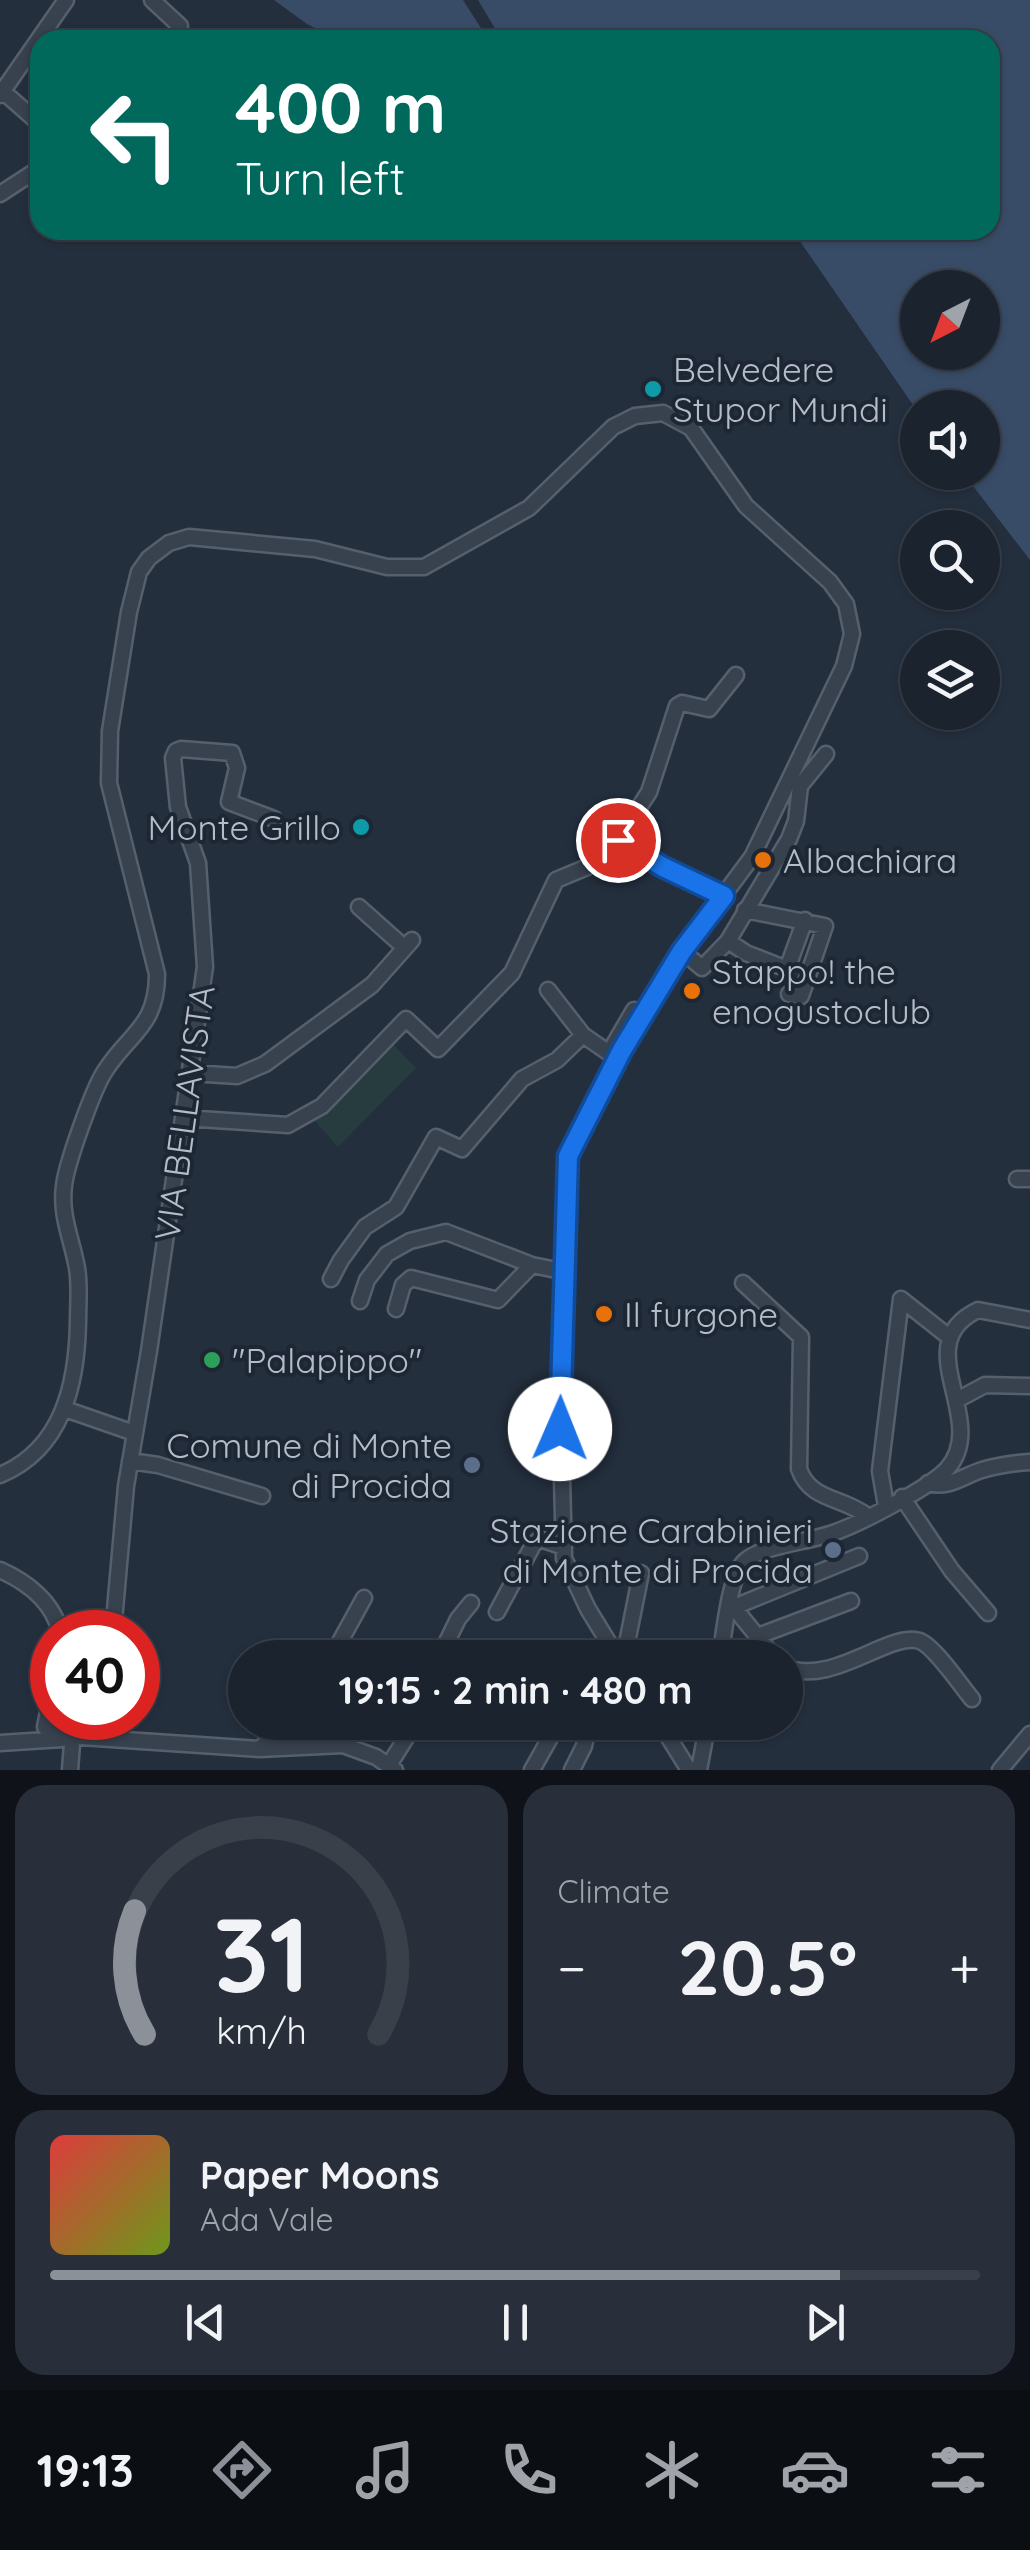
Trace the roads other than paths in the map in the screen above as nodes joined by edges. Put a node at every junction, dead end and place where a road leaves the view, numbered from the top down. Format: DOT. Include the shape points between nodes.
graph roads {
  1 [pos="66,0"];
  2 [pos="152,0"];
  3 [pos="180,26"];
  4 [pos="45,30"];
  5 [pos="30,50"];
  6 [pos="1,91"];
  7 [pos="30,116"];
  8 [pos="30,176"];
  9 [pos="0,194"];
  10 [pos="736,675"];
  11 [pos="826,754"];
  12 [pos="274,820"];
  13 [pos="618,840"];
  14 [pos="722,899"];
  15 [pos="359,906"];
  16 [pos="744,913"];
  17 [pos="805,920"];
  18 [pos="728,941"];
  19 [pos="682,951"];
  20 [pos="548,990"];
  21 [pos="789,994"];
  22 [pos="644,1015"];
  23 [pos="583,1035"];
  24 [pos="191,1073"];
  25 [pos="184,1118"];
  26 [pos="532,1265"];
  27 [pos="566,1272"];
  28 [pos="331,1279"];
  29 [pos="743,1283"];
  30 [pos="360,1301"];
  31 [pos="396,1309"];
  32 [pos="1030,1320"];
  33 [pos="949,1337"];
  34 [pos="1030,1386"];
  35 [pos="957,1400"];
  36 [pos="65,1409"];
  37 [pos="134,1434"];
  38 [pos="130,1461"];
  39 [pos="1030,1462"];
  40 [pos="0,1474"];
  41 [pos="928,1483"];
  42 [pos="262,1496"];
  43 [pos="902,1497"];
  44 [pos="886,1506"];
  45 [pos="867,1516"];
  46 [pos="564,1546"];
  47 [pos="859,1556"];
  48 [pos="0,1570"];
  49 [pos="641,1573"];
  50 [pos="364,1598"];
  51 [pos="851,1600"];
  52 [pos="471,1603"];
  53 [pos="732,1605"];
  54 [pos="49,1610"];
  55 [pos="114,1610"];
  56 [pos="497,1612"];
  57 [pos="988,1612"];
  58 [pos="758,1636"];
  59 [pos="340,1640"];
  60 [pos="449,1640"];
  61 [pos="609,1640"];
  62 [pos="625,1640"];
  63 [pos="724,1640"];
  64 [pos="761,1640"];
  65 [pos="803,1669"];
  66 [pos="972,1699"];
  67 [pos="1030,1734"];
  68 [pos="36,1740"];
  69 [pos="72,1740"];
  70 [pos="106,1740"];
  71 [pos="271,1740"];
  72 [pos="333,1740"];
  73 [pos="406,1740"];
  74 [pos="550,1740"];
  75 [pos="585,1740"];
  76 [pos="670,1740"];
  77 [pos="705,1740"];
  78 [pos="0,1742"];
  79 [pos="324,1746"];
  80 [pos="259,1749"];
  81 [pos="392,1767"];
  82 [pos="70,1770"];
  83 [pos="532,1770"];
  84 [pos="572,1770"];
  85 [pos="689,1770"];
  86 [pos="699,1770"];
  87 [pos="1000,1770"];
  1 -- 4 [label="street"];
  2 -- 3 [label="street"];
  5 -- 6 [label="street"];
  6 -- 7 [label="street"];
  8 -- 9 [label="street"];
  10 -- 13 [label="street" via="710,709 677,706 649,792"];
  11 -- 16 [label="street" via="800,786 789,839"];
  12 -- 24 [label="street, VIA BELLAVISTA" via="229,802 237,768 232,752 176,751 178,807 198,863 206,967"];
  13 -- 14 [label="street"];
  13 -- 25 [label="street" via="604,860 556,880 512,973 438,1049 406,1020 322,1106 288,1125"];
  14 -- 16 [label="street"];
  14 -- 19 [label="street"];
  14 -- 36 [label="street" via="752,857 844,666 852,634 846,604 830,582 746,506 691,428 663,414 613,426 528,508 424,567 189,537 149,558 128,612 109,783 157,991 143,1029 102,1075 66,1170 63,1215 78,1284 75,1372"];
  15 -- 24 [label="street" via="409,944 372,985 265,1064 236,1076"];
  16 -- 17 [label="street"];
  16 -- 18 [label="street"];
  17 -- 18 [label="street" via="787,969"];
  17 -- 21 [label="street" via="825,926 801,996"];
  18 -- 19 [label="street" via="702,968"];
  19 -- 22 [label="street"];
  20 -- 23 [label="street"];
  22 -- 23 [label="street" via="634,1010 609,1053"];
  22 -- 27 [label="street" via="568,1156"];
  23 -- 28 [label="street" via="522,1079 462,1149 436,1137 396,1207 365,1228"];
  24 -- 25 [label="street, VIA BELLAVISTA"];
  25 -- 37 [label="street, VIA BELLAVISTA"];
  26 -- 27 [label="street"];
  26 -- 30 [label="street" via="446,1232 387,1254 366,1280"];
  26 -- 31 [label="street" via="498,1300 412,1278"];
  27 -- 46 [label="street" via="560,1398"];
  29 -- 45 [label="street" via="801,1337 802,1478 819,1494"];
  32 -- 33 [label="street" via="978,1310"];
  33 -- 35 [label="street"];
  33 -- 44 [label="street" via="901,1299 880,1471"];
  34 -- 35 [label="street" via="985,1385"];
  35 -- 41 [label="street" via="957,1453"];
  36 -- 37 [label="street"];
  36 -- 40 [label="street" via="32,1456"];
  37 -- 38 [label="street, VIA BELLAVISTA"];
  38 -- 42 [label="street"];
  38 -- 55 [label="street, VIA BELLAVISTA"];
  39 -- 41 [label="street" via="948,1485"];
  41 -- 43 [label="street"];
  43 -- 44 [label="street"];
  43 -- 57 [label="street"];
  44 -- 45 [label="street"];
  45 -- 53 [label="street" via="744,1561"];
  46 -- 56 [label="street" via="540,1539 533,1545"];
  46 -- 61 [label="street" via="588,1609"];
  47 -- 53 [label="street"];
  48 -- 54 [label="street" via="43,1598"];
  49 -- 62 [label="street"];
  50 -- 59 [label="street"];
  51 -- 58 [label="street"];
  52 -- 60 [label="street"];
  53 -- 58 [label="street"];
  53 -- 63 [label="street"];
  58 -- 64 [label="street"];
  65 -- 66 [label="street" via="836,1667 918,1640"];
  67 -- 87 [label="street"];
  68 -- 78 [label="street"];
  69 -- 82 [label="street"];
  70 -- 80 [label="street"];
  71 -- 80 [label="street"];
  72 -- 79 [label="street"];
  73 -- 81 [label="street"];
  74 -- 83 [label="street"];
  75 -- 84 [label="street"];
  76 -- 85 [label="street"];
  77 -- 86 [label="street"];
  79 -- 80 [label="street"];
  79 -- 81 [label="street" via="342,1746"];
}
